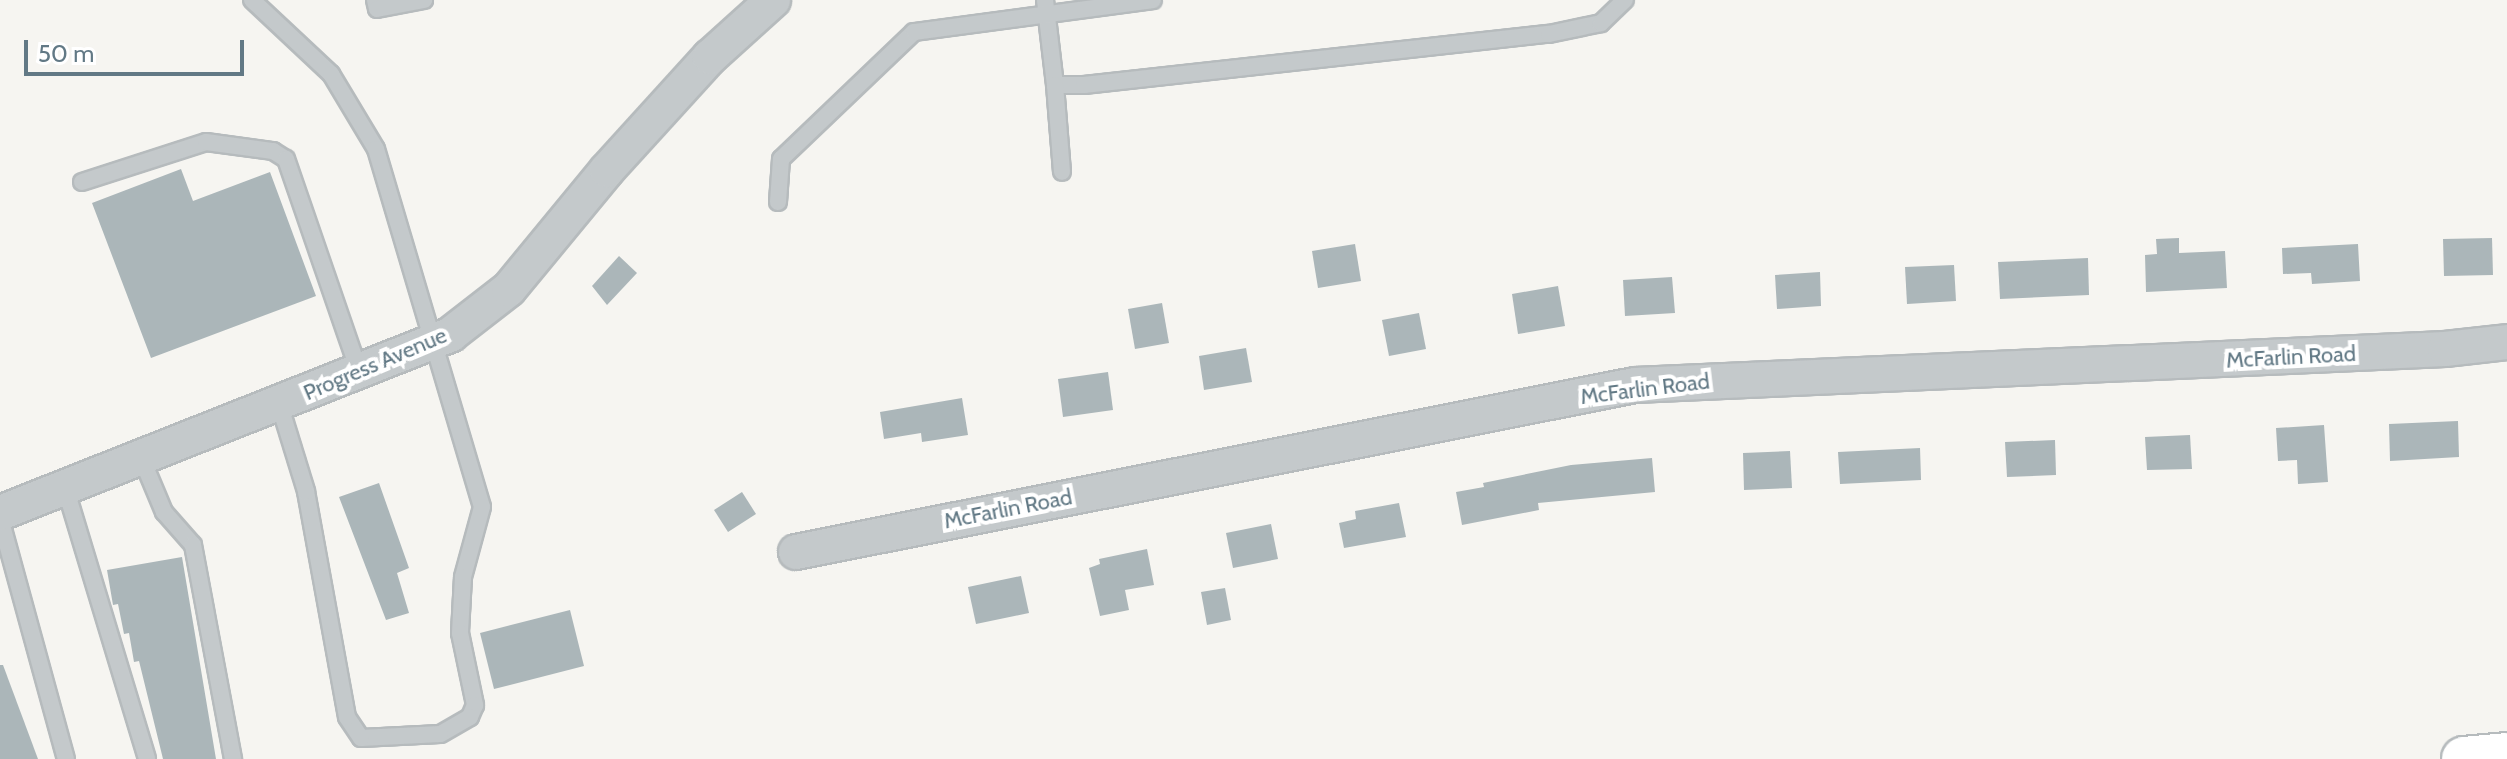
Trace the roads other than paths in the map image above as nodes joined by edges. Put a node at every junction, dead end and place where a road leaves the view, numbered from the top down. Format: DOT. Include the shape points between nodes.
graph roads {
  1 [pos="252,0"];
  2 [pos="375,0"];
  3 [pos="424,0"];
  4 [pos="773,0"];
  5 [pos="1153,0"];
  6 [pos="1625,0"];
  7 [pos="1046,5"];
  8 [pos="1055,85"];
  9 [pos="1062,172"];
  10 [pos="82,182"];
  11 [pos="778,202"];
  12 [pos="430,342"];
  13 [pos="2507,342"];
  14 [pos="359,371"];
  15 [pos="279,403"];
  16 [pos="141,457"];
  17 [pos="65,487"];
  18 [pos="1,510"];
  19 [pos="796,552"];
  20 [pos="66,759"];
  21 [pos="147,759"];
  22 [pos="233,759"];
  1 -- 12 [label="lane" via="331,74 376,149"];
  2 -- 3 [label="lane" via="377,9"];
  4 -- 12 [label="street, Progress Avenue" via="710,57 509,289 451,334"];
  5 -- 7 [label="lane"];
  6 -- 8 [label="lane" via="1601,23 1549,34"];
  7 -- 8 [label="lane"];
  7 -- 11 [label="lane" via="914,32 781,159"];
  8 -- 9 [label="lane"];
  10 -- 14 [label="lane" via="206,142 249,146 286,159"];
  12 -- 14 [label="street, Progress Avenue"];
  12 -- 15 [label="lane" via="482,507 463,577 460,633 475,705 470,717 440,734 361,738 347,717 306,491"];
  13 -- 19 [label="street, McFarlin Road" via="2398,352 1635,385"];
  14 -- 15 [label="street, Progress Avenue"];
  15 -- 16 [label="street, Progress Avenue"];
  16 -- 17 [label="street, Progress Avenue"];
  16 -- 22 [label="lane" via="164,512 193,545"];
  17 -- 18 [label="street, Progress Avenue"];
  17 -- 21 [label="lane"];
  18 -- 20 [label="lane"];
}
